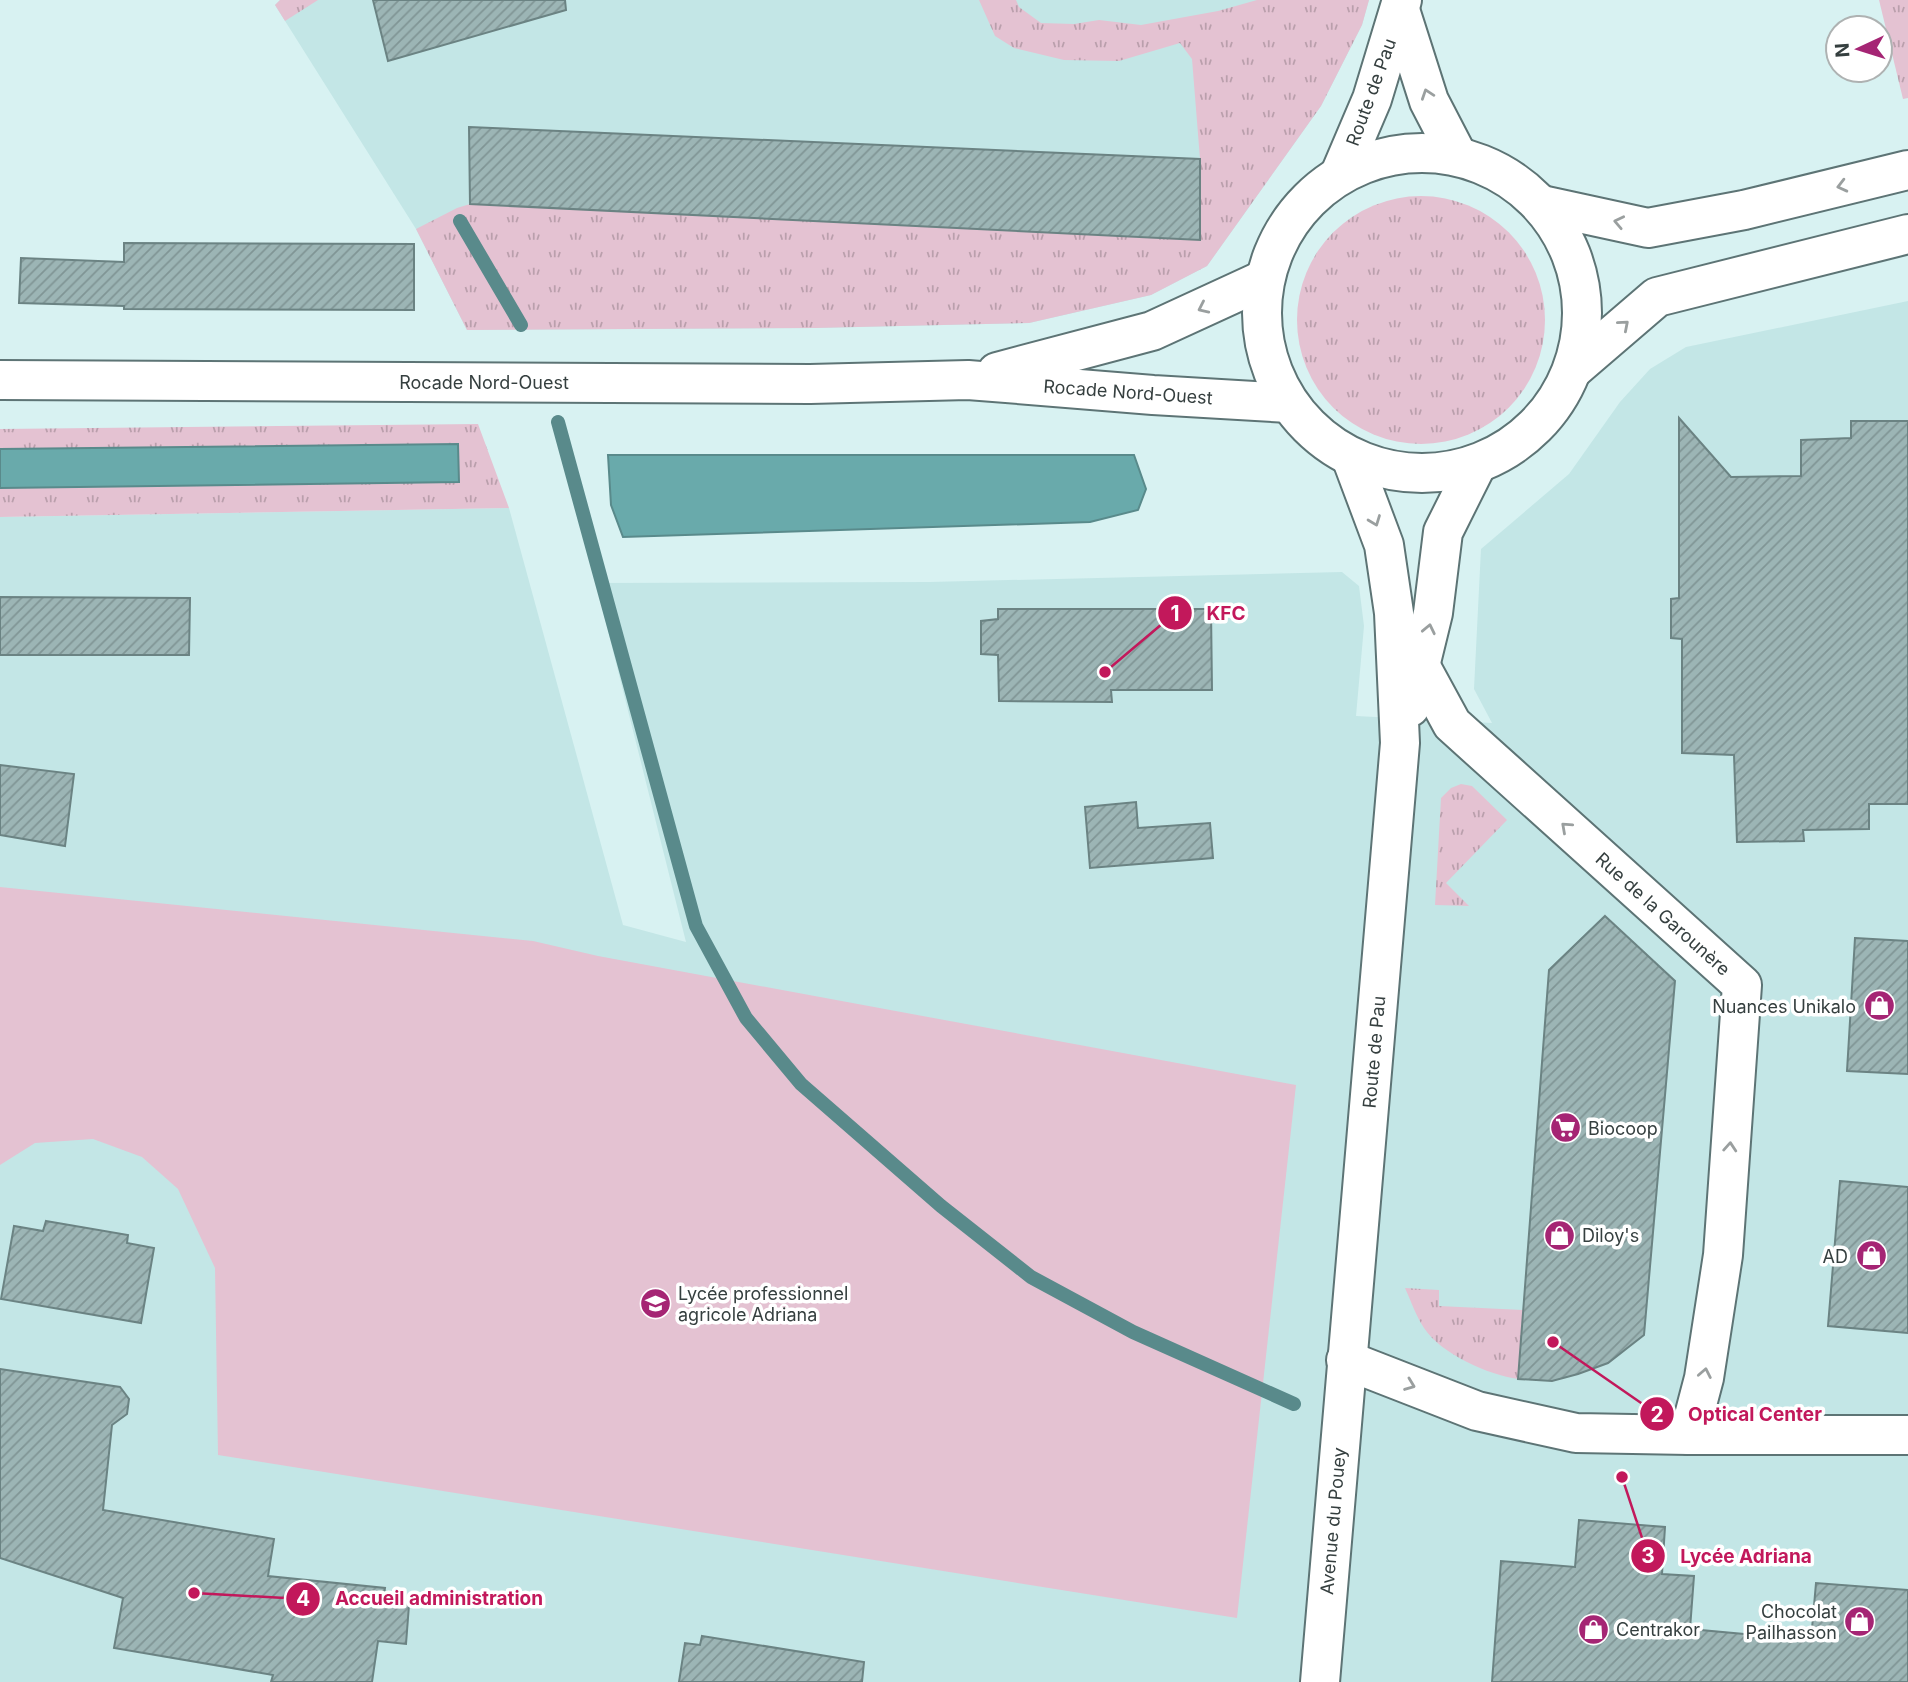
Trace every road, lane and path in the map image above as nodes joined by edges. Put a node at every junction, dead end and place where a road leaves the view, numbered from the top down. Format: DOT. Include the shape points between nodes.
graph roads {
  1 [pos="1401,5"];
  2 [pos="1457,155"];
  3 [pos="1908,170"];
  4 [pos="1340,174"];
  5 [pos="1542,205"];
  6 [pos="1908,234"];
  7 [pos="1265,279"];
  8 [pos="1572,370"];
  9 [pos="0,380"];
  10 [pos="968,380"];
  11 [pos="1289,403"];
  12 [pos="1351,457"];
  13 [pos="1477,464"];
  14 [pos="1421,667"];
  15 [pos="1400,743"];
  16 [pos="1346,1360"];
  17 [pos="1689,1434"];
  18 [pos="1908,1435"];
  19 [pos="1320,1682"];
  2 -- 1 [label="main road, Route de Pau, one-way" via="1429,101"];
  1 -- 4 [label="main road, Route de Pau" via="1372,99"];
  2 -- 4 [label="main road, Route de Pau" via="1418,152 1378,158"];
  2 -- 5 [label="main road, Route de Pau" via="1503,174"];
  3 -- 5 [label="main road, one-way" via="1648,228"];
  4 -- 7 [label="main road, Route de Pau" via="1306,201 1293,219 1280,238"];
  5 -- 8 [label="main road, Route de Pau" via="1566,242 1580,284 1582,327"];
  8 -- 6 [label="main road, one-way" via="1657,297"];
  7 -- 10 [label="main road, Rocade Nord-Ouest, one-way" via="1152,331"];
  7 -- 11 [label="main road, Route de Pau" via="1262,323 1266,344 1270,364"];
  8 -- 13 [label="main road, Route de Pau" via="1550,410 1517,443"];
  9 -- 10 [label="main road, Rocade Nord-Ouest" via="810,384"];
  10 -- 11 [label="main road, Rocade Nord-Ouest"];
  11 -- 12 [label="main road, Route de Pau" via="1316,434"];
  12 -- 13 [label="main road, Route de Pau" via="1392,471 1435,473"];
  12 -- 15 [label="main road, Route de Pau, one-way" via="1384,545 1394,613"];
  14 -- 13 [label="main road, Route de Pau, one-way" via="1443,532"];
  14 -- 15 [label="main road, Route de Pau"];
  17 -- 14 [label="main road, Rue de la Garounère, one-way" via="1704,1378 1723,1255 1742,985 1452,724"];
  15 -- 16 [label="main road, Route de Pau"];
  16 -- 17 [label="main road, one-way" via="1478,1411 1576,1433"];
  16 -- 19 [label="main road, Avenue du Pouey"];
  17 -- 18 [label="main road"];
}
